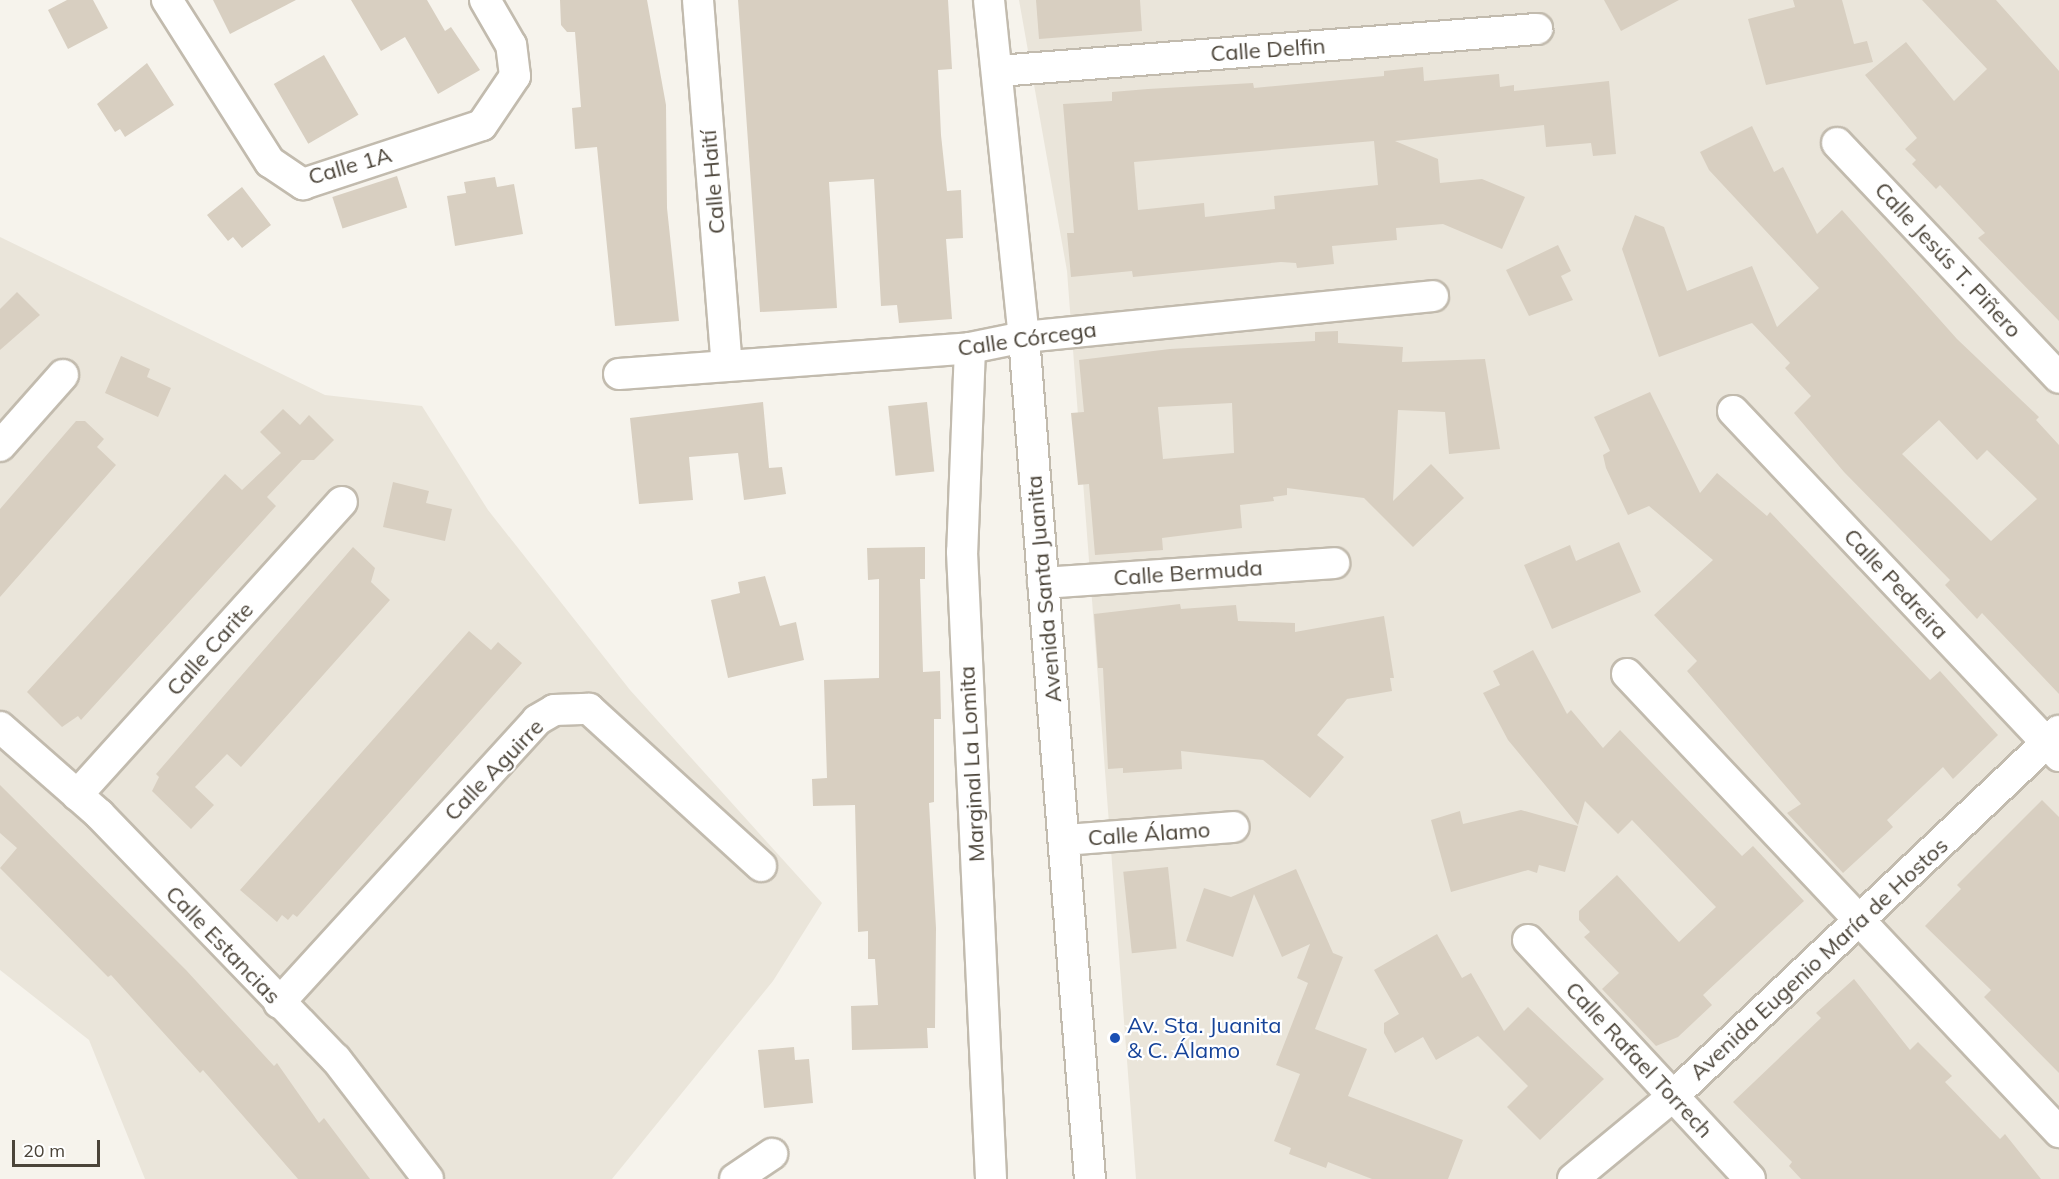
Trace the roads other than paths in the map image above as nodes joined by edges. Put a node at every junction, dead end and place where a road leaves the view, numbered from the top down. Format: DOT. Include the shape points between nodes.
graph roads {
  1 [pos="167,0"];
  2 [pos="485,0"];
  3 [pos="698,0"];
  4 [pos="989,0"];
  5 [pos="1538,29"];
  6 [pos="998,71"];
  7 [pos="1837,143"];
  8 [pos="1434,296"];
  9 [pos="1024,337"];
  10 [pos="970,348"];
  11 [pos="727,364"];
  12 [pos="619,374"];
  13 [pos="63,375"];
  14 [pos="2059,378"];
  15 [pos="1733,411"];
  16 [pos="0,446"];
  17 [pos="342,502"];
  18 [pos="1334,563"];
  19 [pos="1043,583"];
  20 [pos="1627,674"];
  21 [pos="0,727"];
  22 [pos="2055,744"];
  23 [pos="77,795"];
  24 [pos="1233,827"];
  25 [pos="1065,840"];
  26 [pos="761,866"];
  27 [pos="1860,921"];
  28 [pos="1528,940"];
  29 [pos="279,1003"];
  30 [pos="1672,1097"];
  31 [pos="2059,1132"];
  32 [pos="772,1154"];
  33 [pos="428,1179"];
  34 [pos="735,1179"];
  35 [pos="991,1179"];
  36 [pos="1090,1179"];
  37 [pos="1573,1179"];
  38 [pos="1750,1179"];
  1 -- 2 [label="street, Calle 1A" via="270,162 303,184 482,125 515,76 511,45"];
  3 -- 11 [label="street, Calle Haití"];
  4 -- 6 [label="street, Avenida Santa Juanita"];
  5 -- 6 [label="street, Calle Delfin"];
  6 -- 9 [label="street, Avenida Santa Juanita"];
  7 -- 14 [label="street, Calle Jesús T. Piñero"];
  8 -- 9 [label="street, Calle Córcega"];
  9 -- 10 [label="street, Calle Córcega"];
  9 -- 19 [label="street, Avenida Santa Juanita"];
  10 -- 11 [label="street, Calle Córcega"];
  10 -- 35 [label="street, Marginal La Lomita" via="962,552"];
  11 -- 12 [label="street, Calle Córcega"];
  13 -- 16 [label="street"];
  15 -- 22 [label="street, Calle Pedreira"];
  17 -- 23 [label="street, Calle Carite"];
  18 -- 19 [label="street, Calle Bermuda"];
  19 -- 25 [label="street, Avenida Santa Juanita"];
  20 -- 27 [label="street"];
  21 -- 23 [label="street, Calle Estancias"];
  22 -- 27 [label="street, Avenida Eugenio María de Hostos"];
  23 -- 29 [label="street, Calle Estancias"];
  24 -- 25 [label="street, Calle Álamo"];
  25 -- 36 [label="street, Avenida Santa Juanita"];
  26 -- 29 [label="street, Calle Aguirre" via="589,709 554,710 537,720"];
  27 -- 30 [label="street, Avenida Eugenio María de Hostos"];
  27 -- 31 [label="street"];
  28 -- 30 [label="street, Calle Rafael Torrech"];
  29 -- 33 [label="street, Calle Estancias" via="336,1059"];
  30 -- 37 [label="street, Avenida Eugenio María de Hostos"];
  30 -- 38 [label="street, Calle Rafael Torrech"];
  32 -- 34 [label="street"];
}
